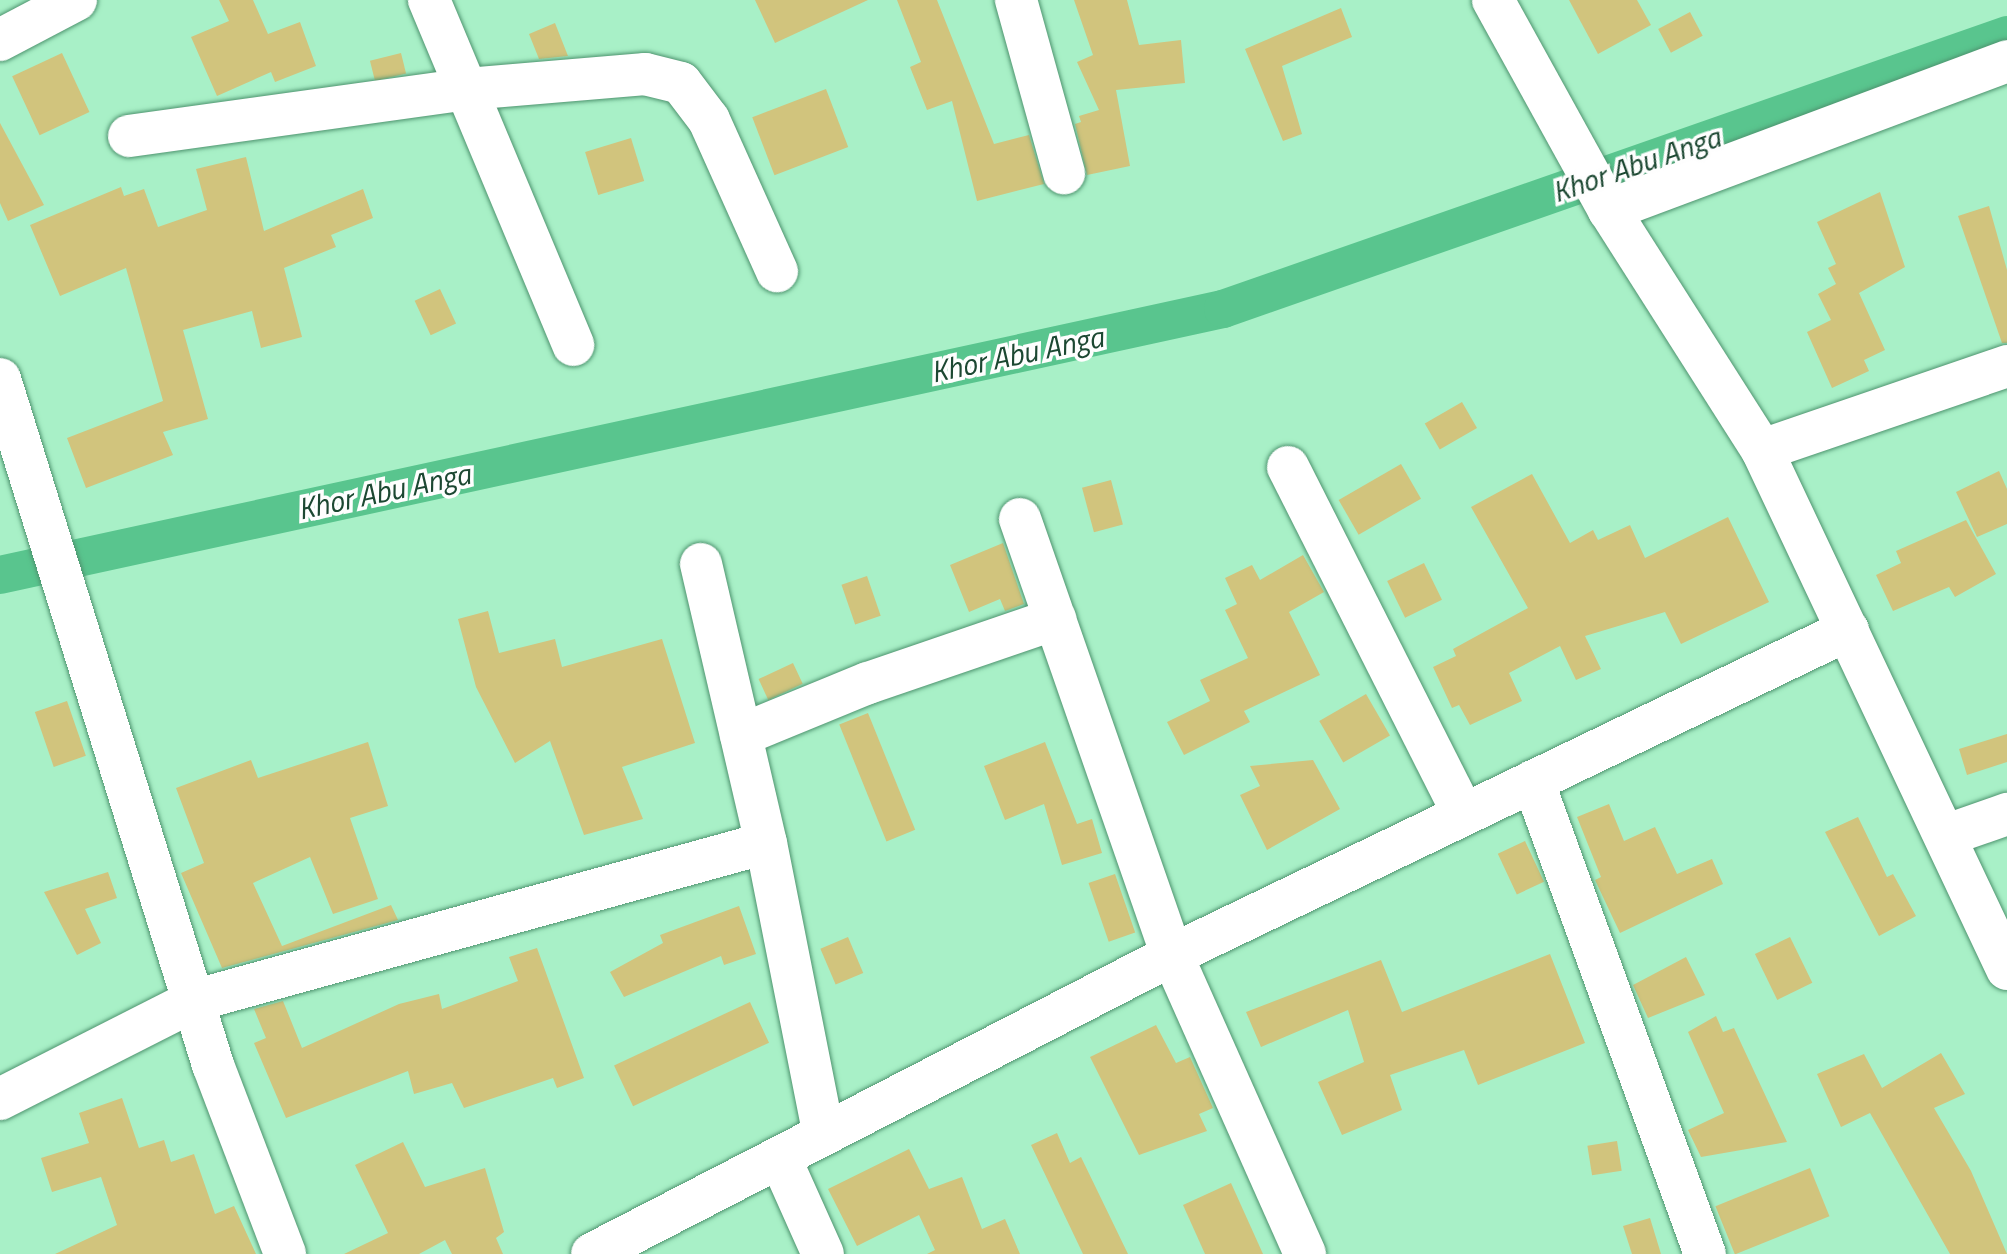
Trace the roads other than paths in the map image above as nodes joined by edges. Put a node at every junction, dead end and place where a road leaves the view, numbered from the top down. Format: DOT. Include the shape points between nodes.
graph roads {
  1 [pos="76,0"];
  2 [pos="429,0"];
  3 [pos="1016,0"];
  4 [pos="1493,0"];
  5 [pos="0,40"];
  6 [pos="2007,61"];
  7 [pos="467,89"];
  8 [pos="129,136"];
  9 [pos="1064,173"];
  10 [pos="1609,210"];
  11 [pos="777,271"];
  12 [pos="573,345"];
  13 [pos="2007,366"];
  14 [pos="0,379"];
  15 [pos="1762,450"];
  16 [pos="1288,467"];
  17 [pos="1020,519"];
  18 [pos="701,564"];
  19 [pos="1055,619"];
  20 [pos="1848,630"];
  21 [pos="741,735"];
  22 [pos="1533,781"];
  23 [pos="1463,813"];
  24 [pos="2007,814"];
  25 [pos="1947,835"];
  26 [pos="766,843"];
  27 [pos="1172,955"];
  28 [pos="2007,969"];
  29 [pos="193,1001"];
  30 [pos="0,1099"];
  31 [pos="823,1132"];
  32 [pos="780,1158"];
  33 [pos="285,1254"];
  34 [pos="592,1254"];
  35 [pos="823,1254"];
  36 [pos="1305,1254"];
  37 [pos="1705,1254"];
  1 -- 5 [label="street"];
  2 -- 7 [label="street"];
  3 -- 9 [label="street"];
  4 -- 10 [label="street"];
  6 -- 10 [label="street"];
  7 -- 8 [label="street"];
  7 -- 11 [label="street" via="645,74 681,83 709,120"];
  7 -- 12 [label="street"];
  10 -- 15 [label="street"];
  13 -- 15 [label="street"];
  14 -- 29 [label="street"];
  15 -- 20 [label="street"];
  16 -- 23 [label="street"];
  17 -- 19 [label="street"];
  18 -- 21 [label="street"];
  19 -- 21 [label="street" via="868,683"];
  19 -- 27 [label="street"];
  20 -- 22 [label="street"];
  20 -- 25 [label="street"];
  21 -- 26 [label="street"];
  22 -- 23 [label="street"];
  22 -- 37 [label="street"];
  23 -- 27 [label="street"];
  24 -- 25 [label="street"];
  25 -- 28 [label="street"];
  26 -- 29 [label="street"];
  26 -- 31 [label="street"];
  27 -- 31 [label="street"];
  27 -- 36 [label="street"];
  29 -- 30 [label="street"];
  29 -- 33 [label="street"];
  31 -- 32 [label="street"];
  32 -- 34 [label="street"];
  32 -- 35 [label="street"];
}
